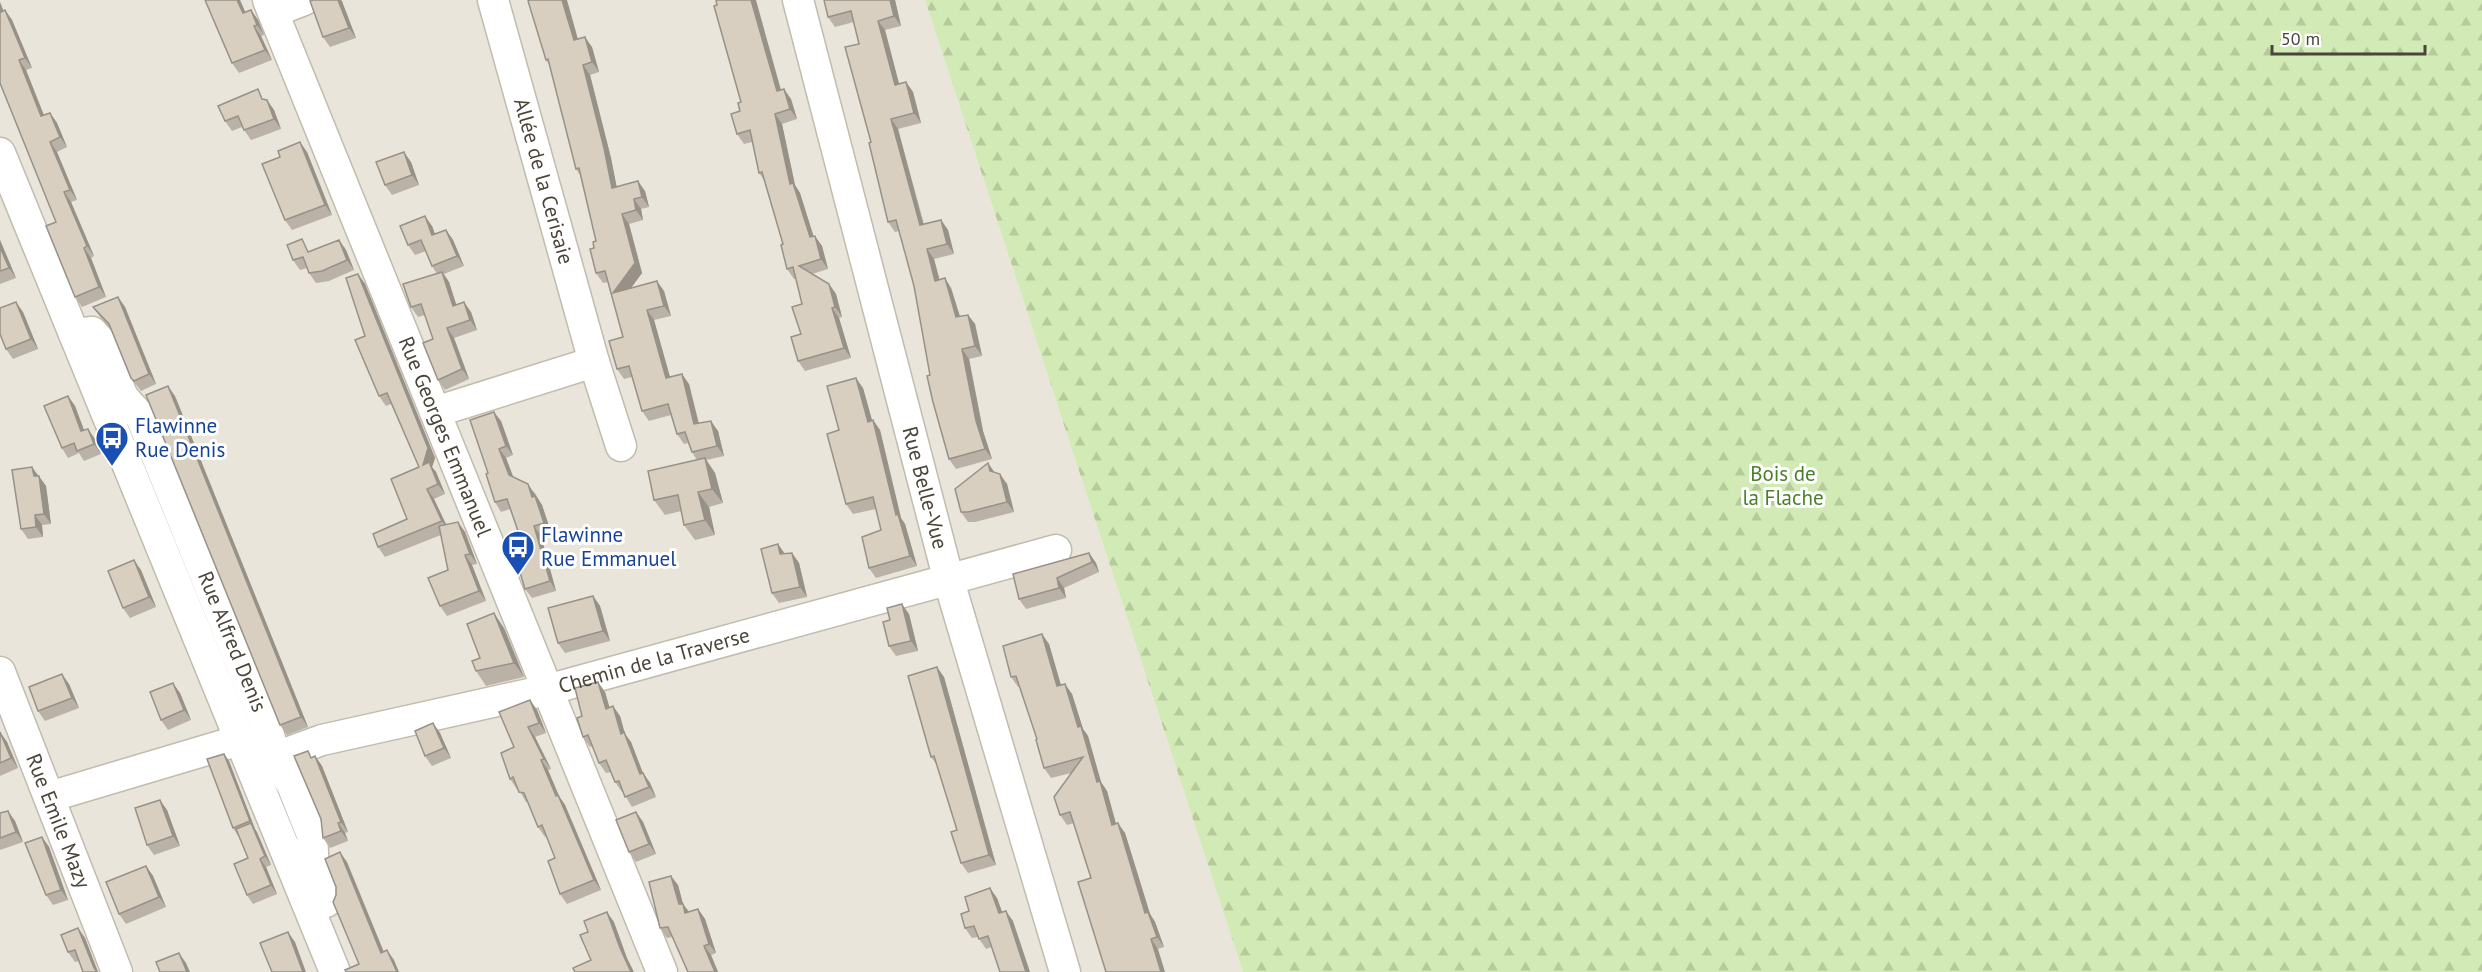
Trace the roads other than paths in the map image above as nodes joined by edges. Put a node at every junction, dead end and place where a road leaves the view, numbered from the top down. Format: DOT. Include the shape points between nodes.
graph roads {
  1 [pos="304,0"];
  2 [pos="493,0"];
  3 [pos="798,0"];
  4 [pos="270,6"];
  5 [pos="0,153"];
  6 [pos="594,362"];
  7 [pos="435,412"];
  8 [pos="621,446"];
  9 [pos="1056,550"];
  10 [pos="949,581"];
  11 [pos="0,672"];
  12 [pos="547,690"];
  13 [pos="253,755"];
  14 [pos="49,797"];
  15 [pos="117,972"];
  16 [pos="335,972"];
  17 [pos="662,972"];
  18 [pos="1065,972"];
  1 -- 4 [label="street"];
  2 -- 6 [label="street, Allée de la Cerisaie"];
  3 -- 10 [label="street, Rue Belle-Vue"];
  4 -- 7 [label="street, Rue Georges Emmanuel"];
  5 -- 13 [label="street, Rue Alfred Denis"];
  6 -- 7 [label="street"];
  6 -- 8 [label="street, Allée de la Cerisaie"];
  7 -- 12 [label="street, Rue Georges Emmanuel"];
  9 -- 10 [label="street, Chemin de la Traverse"];
  10 -- 12 [label="street, Chemin de la Traverse"];
  10 -- 18 [label="street, Rue Belle-Vue"];
  11 -- 14 [label="street, Rue Emile Mazy"];
  12 -- 13 [label="street, Chemin de la Traverse"];
  12 -- 17 [label="street, Rue Georges Emmanuel"];
  13 -- 14 [label="street, Chemin de la Traverse"];
  13 -- 16 [label="street, Rue Alfred Denis" via="281,767 288,776 312,835 314,871 344,951"];
  14 -- 15 [label="street, Rue Emile Mazy"];
}
